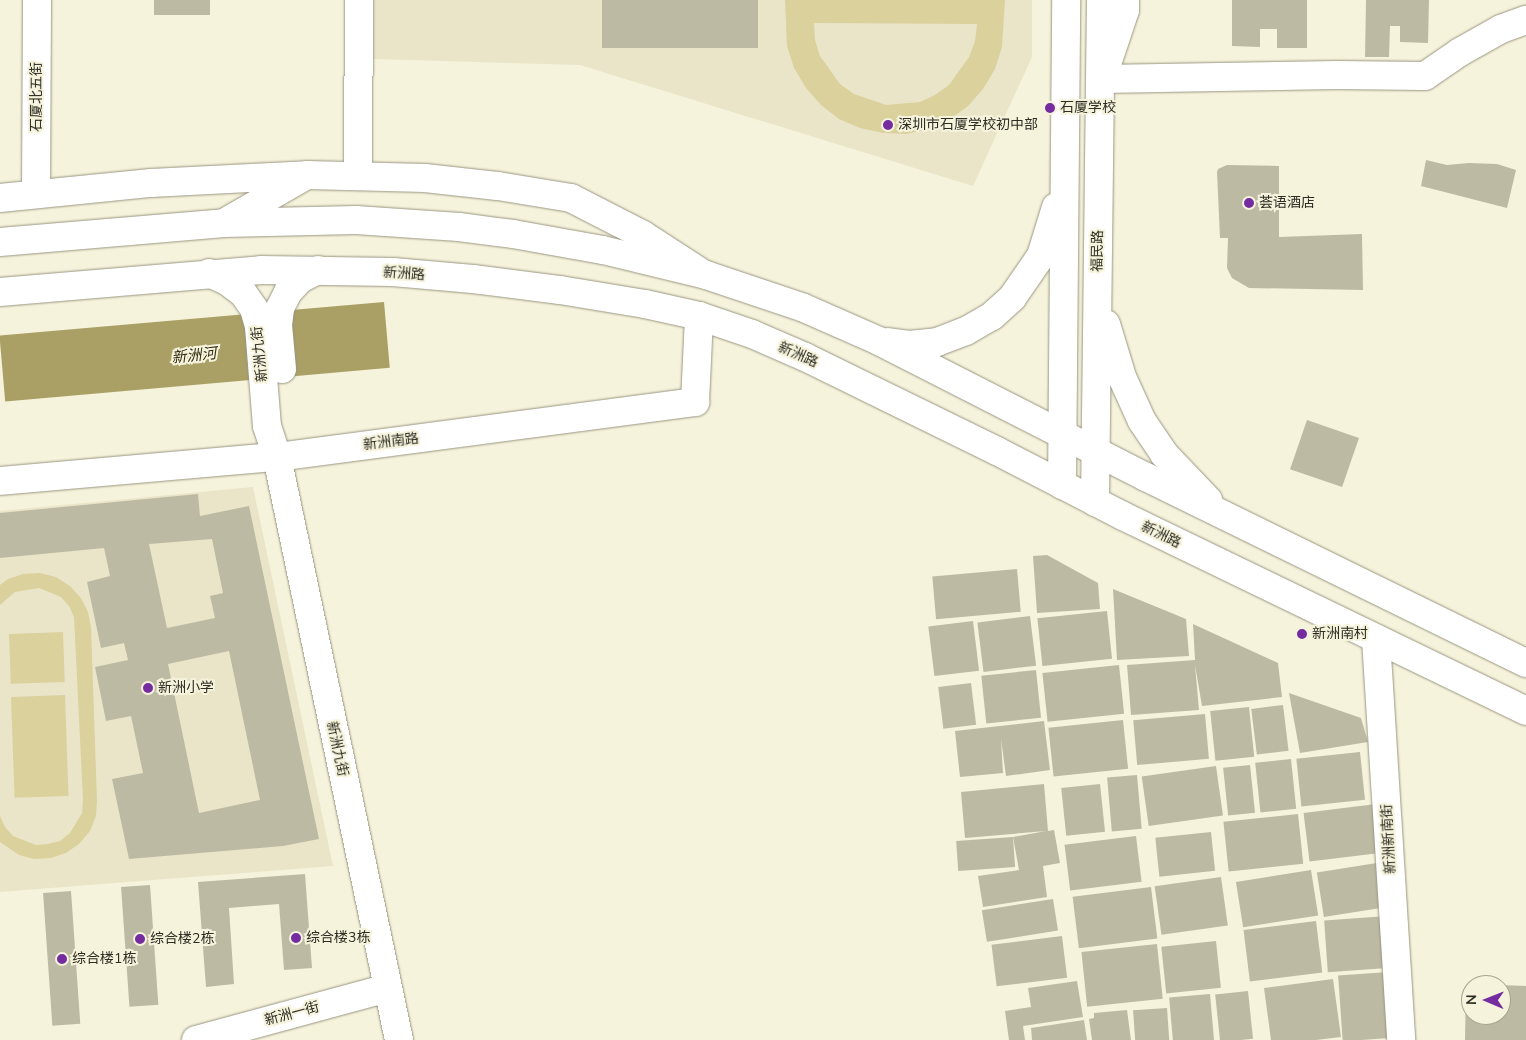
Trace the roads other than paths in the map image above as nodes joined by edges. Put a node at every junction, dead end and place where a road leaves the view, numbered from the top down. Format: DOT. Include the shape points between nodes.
graph roads {
  1 [pos="37,0"];
  2 [pos="359,0"];
  3 [pos="1066,0"];
  4 [pos="1101,0"];
  5 [pos="1126,0"];
  6 [pos="1526,20"];
  7 [pos="1102,80"];
  8 [pos="1065,162"];
  9 [pos="308,175"];
  10 [pos="358,175"];
  11 [pos="36,194"];
  12 [pos="0,198"];
  13 [pos="224,223"];
  14 [pos="0,242"];
  15 [pos="318,270"];
  16 [pos="209,273"];
  17 [pos="706,275"];
  18 [pos="1098,276"];
  19 [pos="738,286"];
  20 [pos="0,292"];
  21 [pos="699,316"];
  22 [pos="269,326"];
  23 [pos="726,326"];
  24 [pos="879,341"];
  25 [pos="1063,434"];
  26 [pos="1096,451"];
  27 [pos="277,457"];
  28 [pos="0,481"];
  29 [pos="1062,485"];
  30 [pos="1095,502"];
  31 [pos="1224,515"];
  32 [pos="1376,639"];
  33 [pos="1526,663"];
  34 [pos="1526,711"];
  35 [pos="387,988"];
  36 [pos="196,1040"];
  37 [pos="398,1040"];
  38 [pos="1401,1040"];
  1 -- 11 [label="main road, 石厦北五街"];
  2 -- 10 [label="main road"];
  3 -- 8 [label="main road"];
  4 -- 7 [label="main road, 福民路"];
  5 -- 7 [label="main road"];
  6 -- 7 [label="main road" via="1501,28 1426,76"];
  7 -- 18 [label="main road, 福民路"];
  8 -- 24 [label="main road" via="1054,216 1041,256 1012,298 992,316 966,332 936,342 910,345"];
  8 -- 25 [label="main road"];
  9 -- 10 [label="main road"];
  9 -- 11 [label="main road" via="151,183"];
  9 -- 13 [label="main road"];
  10 -- 17 [label="main road" via="425,178 571,198 643,235"];
  11 -- 12 [label="main road"];
  13 -- 14 [label="main road"];
  13 -- 17 [label="main road" via="356,220 459,227 558,241"];
  15 -- 16 [label="main road, 新洲路"];
  15 -- 21 [label="main road, 新洲路" via="473,279 644,304"];
  15 -- 22 [label="main road, 新洲九街" via="300,279 288,292"];
  16 -- 20 [label="main road, 新洲路"];
  16 -- 22 [label="main road, 新洲九街" via="243,293"];
  17 -- 19 [label="main road"];
  18 -- 26 [label="main road, 福民路"];
  18 -- 31 [label="main road" via="1108,332 1122,377 1142,421 1164,454"];
  19 -- 23 [label="main road"];
  19 -- 24 [label="main road" via="804,308"];
  21 -- 23 [label="main road, 新洲路"];
  21 -- 27 [label="main road, 新洲南路" via="694,402"];
  22 -- 27 [label="main road, 新洲九街"];
  23 -- 29 [label="main road, 新洲路" via="813,362"];
  24 -- 25 [label="main road"];
  25 -- 26 [label="main road"];
  25 -- 29 [label="main road"];
  26 -- 30 [label="main road, 福民路"];
  26 -- 31 [label="main road"];
  27 -- 28 [label="main road, 新洲南路"];
  27 -- 35 [label="main road, 新洲九街"];
  29 -- 30 [label="main road, 新洲路"];
  30 -- 32 [label="main road, 新洲路"];
  31 -- 33 [label="main road"];
  32 -- 34 [label="main road, 新洲路"];
  32 -- 38 [label="main road, 新洲新南街"];
  35 -- 36 [label="main road, 新洲一街"];
  35 -- 37 [label="main road, 新洲九街"];
}
